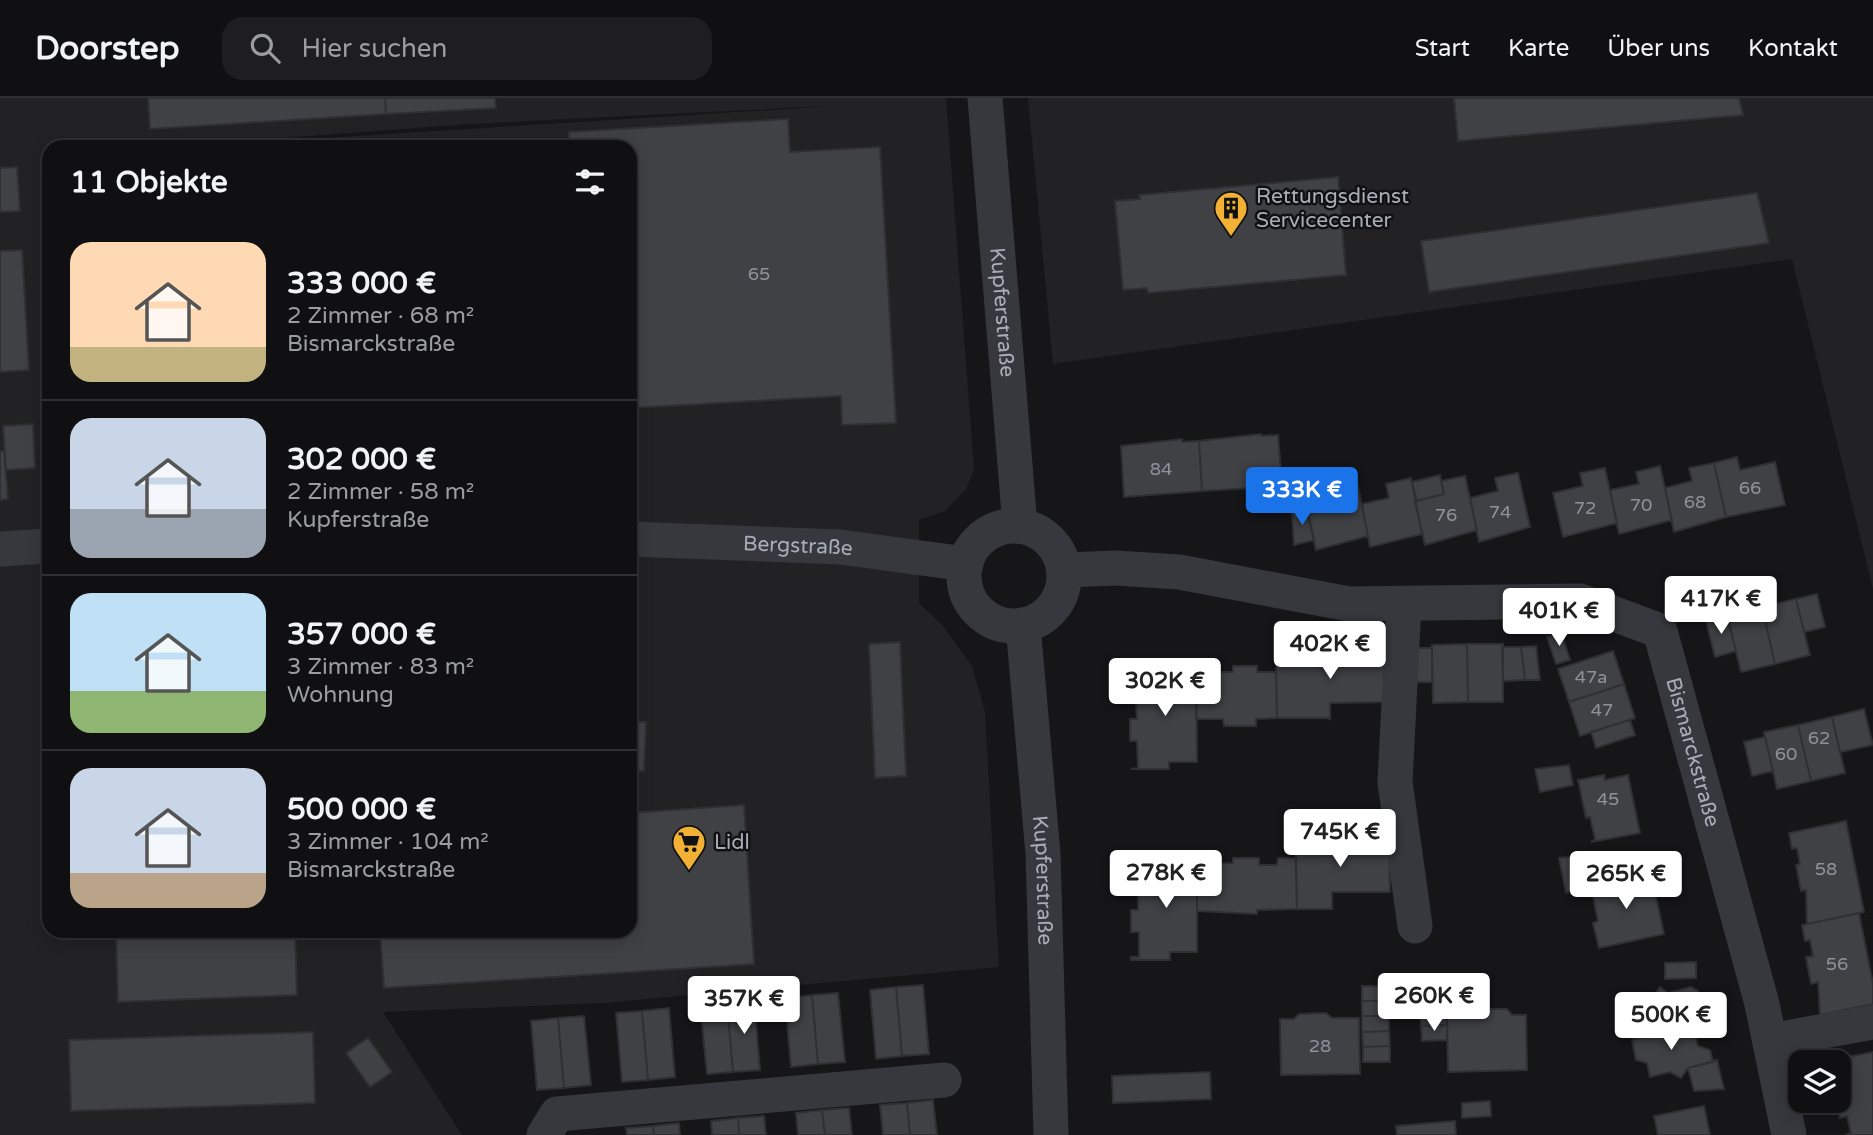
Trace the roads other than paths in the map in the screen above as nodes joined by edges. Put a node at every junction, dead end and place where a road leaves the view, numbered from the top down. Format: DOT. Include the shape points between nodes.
graph roads {
  1 [pos="985,98"];
  2 [pos="1020,526"];
  3 [pos="637,539"];
  4 [pos="42,546"];
  5 [pos="0,549"];
  6 [pos="966,564"];
  7 [pos="1064,570"];
  8 [pos="1404,604"];
  9 [pos="1023,625"];
  10 [pos="1415,926"];
  11 [pos="1873,1022"];
  12 [pos="1770,1041"];
  13 [pos="944,1080"];
  14 [pos="544,1135"];
  15 [pos="1051,1135"];
  16 [pos="1788,1135"];
  1 -- 2 [label="street, Kupferstraße"];
  2 -- 6 [label="street" via="1003,527 979,540"];
  2 -- 7 [label="street" via="1051,541"];
  3 -- 6 [label="street, Bergstraße" via="841,547"];
  4 -- 5 [label="street"];
  6 -- 9 [label="street" via="965,581 977,609 991,620"];
  7 -- 8 [label="street, Bismarckstraße" via="1179,572 1349,604"];
  7 -- 9 [label="street" via="1062,592 1054,607"];
  8 -- 10 [label="street" via="1395,782"];
  8 -- 12 [label="street, Bismarckstraße" via="1580,601 1660,631"];
  9 -- 15 [label="street, Kupferstraße" via="1044,854"];
  11 -- 12 [label="street"];
  12 -- 16 [label="street, Bismarckstraße"];
  13 -- 14 [label="street" via="557,1114"];
}
